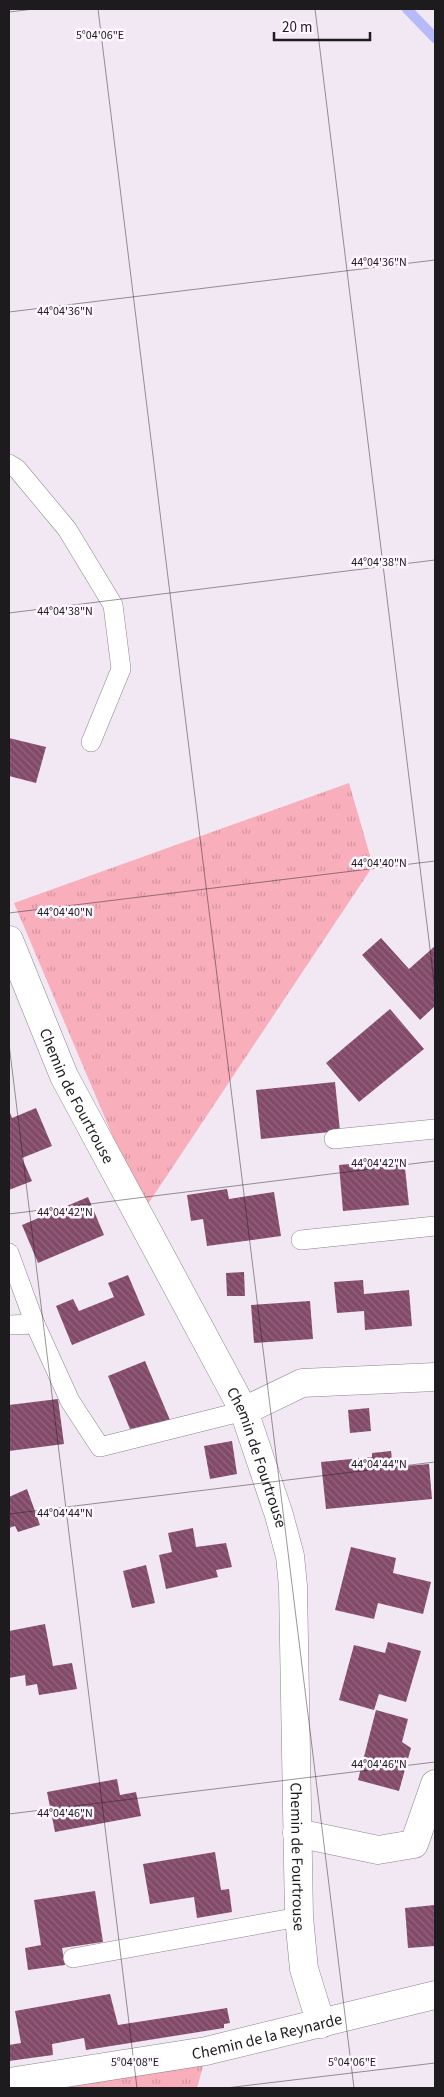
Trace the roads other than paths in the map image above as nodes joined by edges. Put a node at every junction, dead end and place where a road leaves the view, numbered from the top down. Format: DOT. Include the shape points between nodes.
graph roads {
  1 [pos="9,464"];
  2 [pos="91,742"];
  3 [pos="9,941"];
  4 [pos="435,1129"];
  5 [pos="334,1139"];
  6 [pos="435,1226"];
  7 [pos="301,1240"];
  8 [pos="9,1253"];
  9 [pos="35,1324"];
  10 [pos="9,1325"];
  11 [pos="435,1377"];
  12 [pos="244,1411"];
  13 [pos="435,1784"];
  14 [pos="297,1833"];
  15 [pos="299,1917"];
  16 [pos="73,1958"];
  17 [pos="435,1995"];
  18 [pos="321,2024"];
  19 [pos="9,2082"];
  1 -- 2 [label="lane" via="17,469 68,529 114,605 120,669"];
  3 -- 12 [label="street, Chemin de Fourtrouse" via="64,1076"];
  4 -- 5 [label="lane"];
  6 -- 7 [label="lane"];
  8 -- 9 [label="lane"];
  9 -- 10 [label="lane"];
  9 -- 12 [label="lane" via="70,1401 100,1447"];
  11 -- 12 [label="street" via="302,1383"];
  12 -- 14 [label="street, Chemin de Fourtrouse" via="290,1556 296,1672"];
  13 -- 14 [label="street" via="414,1844 378,1850"];
  14 -- 15 [label="street, Chemin de Fourtrouse"];
  15 -- 16 [label="lane"];
  15 -- 18 [label="street, Chemin de Fourtrouse" via="304,1969"];
  17 -- 18 [label="street, Chemin de la Reynarde"];
  18 -- 19 [label="street, Chemin de la Reynarde" via="206,2051"];
}
